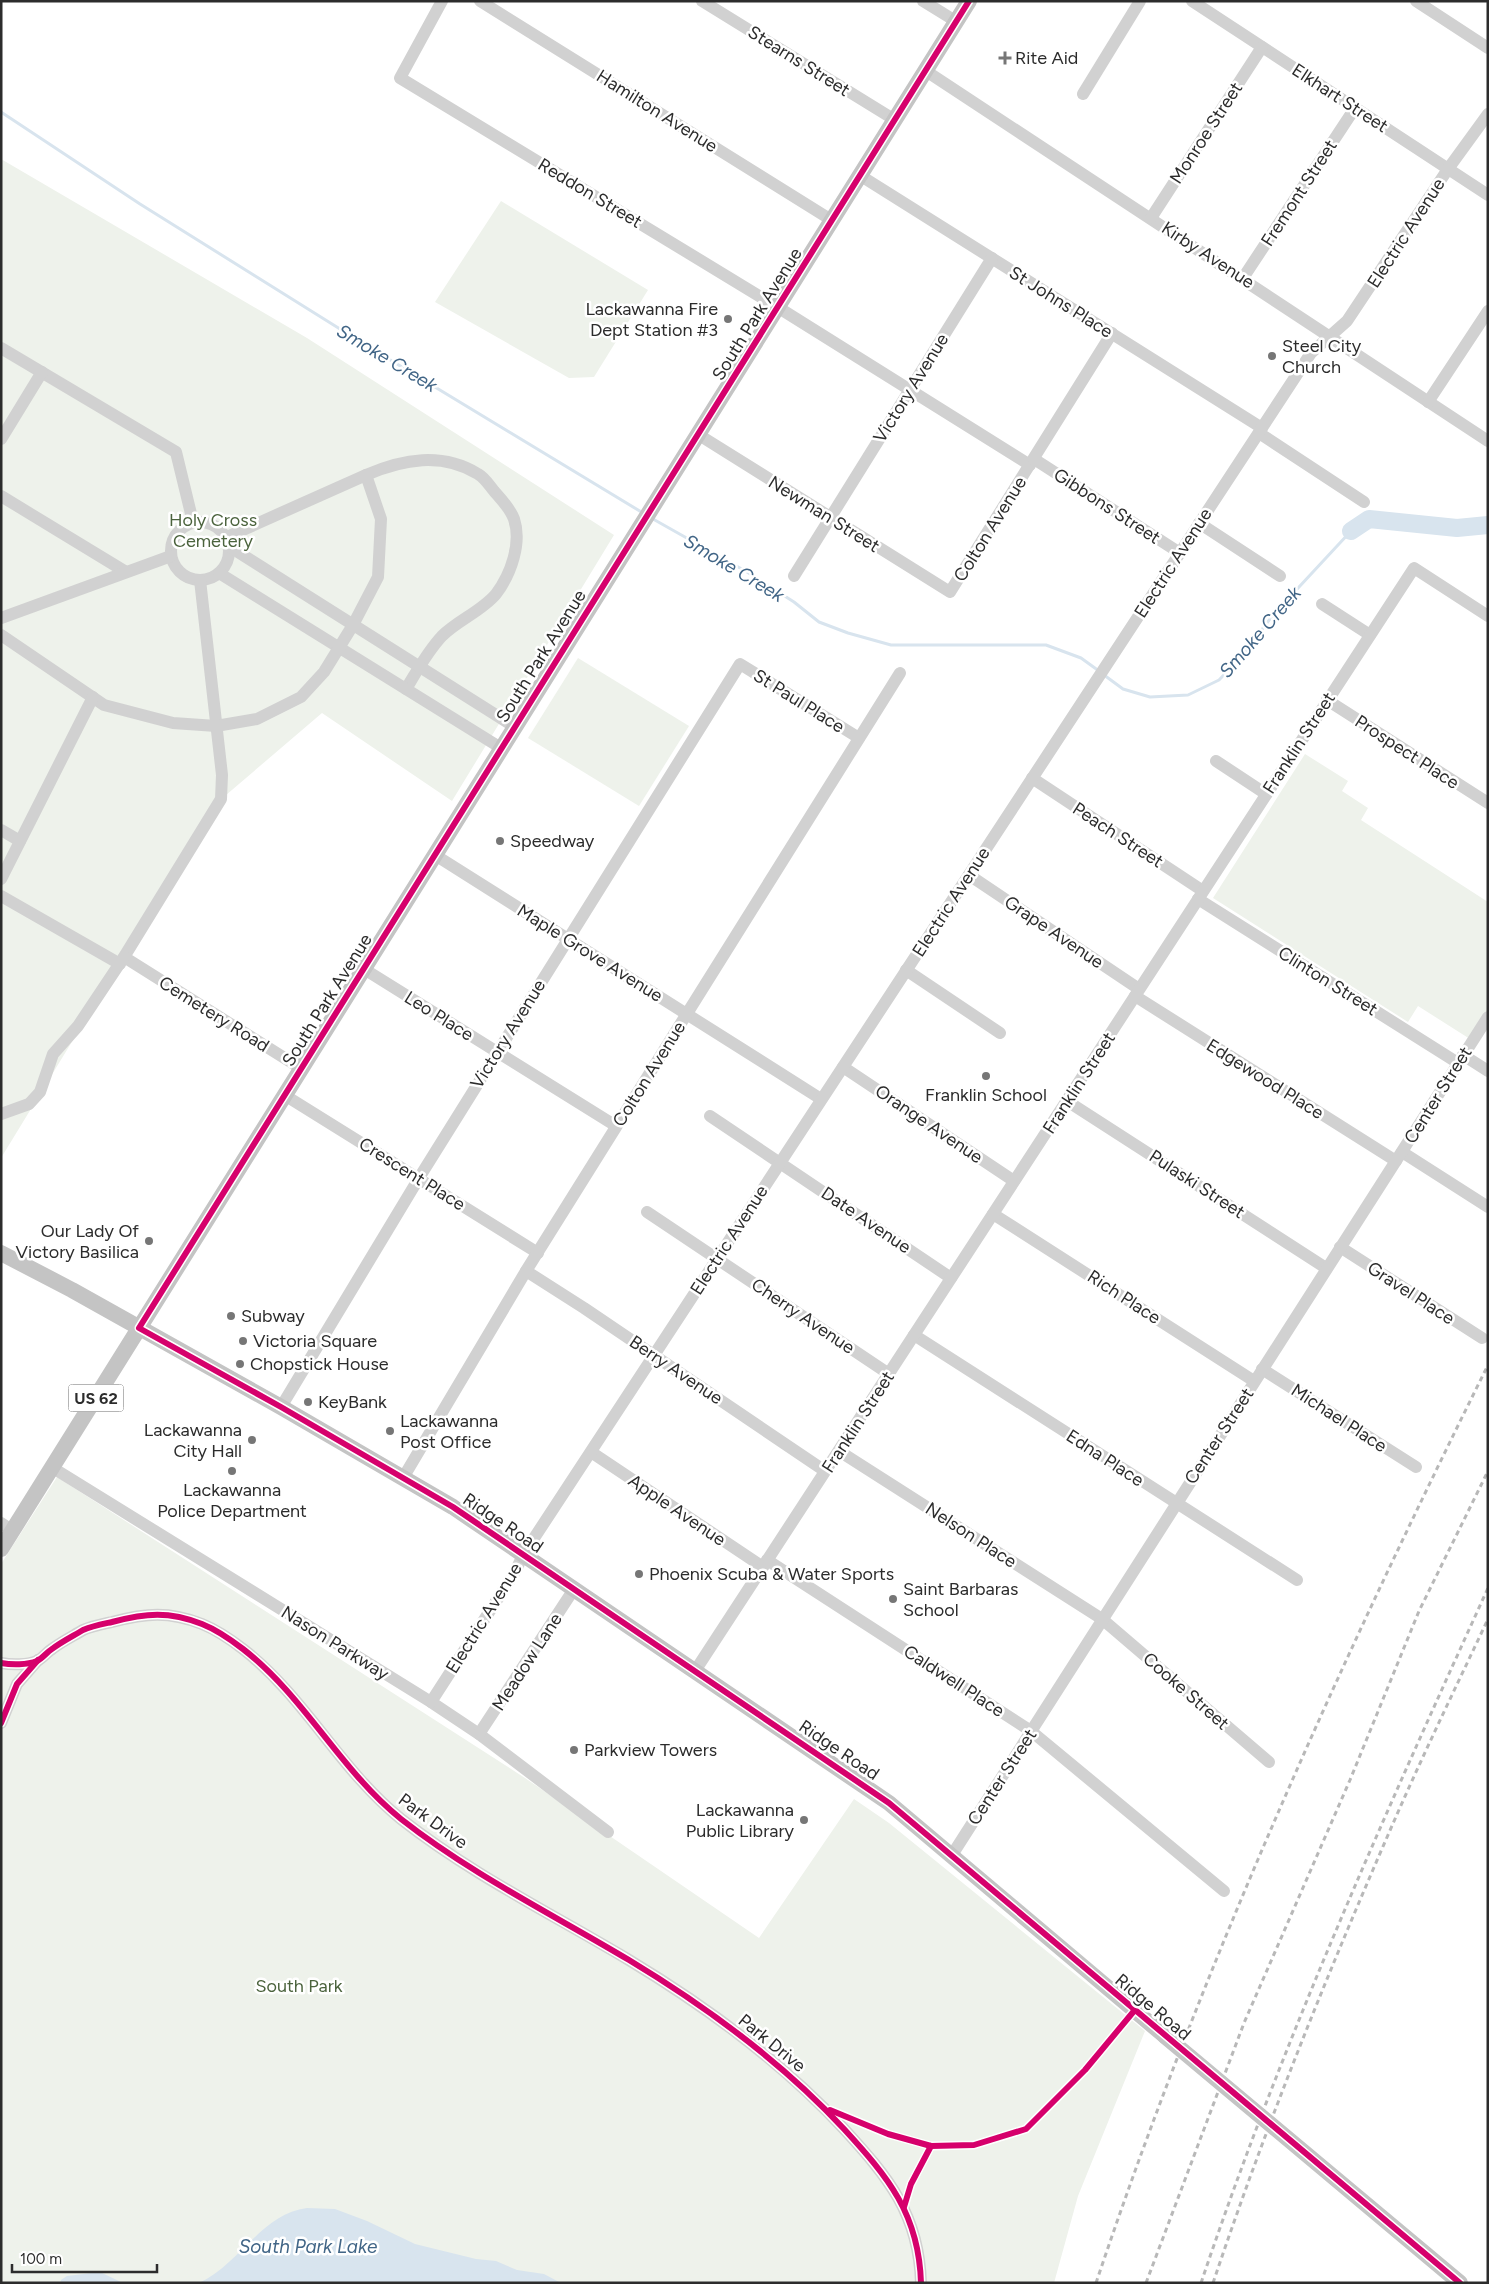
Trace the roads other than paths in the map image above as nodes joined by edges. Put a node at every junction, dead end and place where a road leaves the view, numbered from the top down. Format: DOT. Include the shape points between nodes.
graph roads {
  1 [pos="442,1"];
  2 [pos="480,1"];
  3 [pos="702,1"];
  4 [pos="923,1"];
  5 [pos="969,1"];
  6 [pos="1140,1"];
  7 [pos="1192,1"];
  8 [pos="1416,1"];
  9 [pos="957,22"];
  10 [pos="1262,47"];
  11 [pos="1488,48"];
  12 [pos="926,70"];
  13 [pos="1083,94"];
  14 [pos="1354,108"];
  15 [pos="1488,114"];
  16 [pos="895,120"];
  17 [pos="1448,169"];
  18 [pos="861,176"];
  19 [pos="1488,195"];
  20 [pos="1151,218"];
  21 [pos="833,221"];
  22 [pos="992,258"];
  23 [pos="1243,278"];
  24 [pos="779,308"];
  25 [pos="1488,311"];
  26 [pos="1112,334"];
  27 [pos="1331,336"];
  28 [pos="1,348"];
  29 [pos="42,372"];
  30 [pos="910,390"];
  31 [pos="1428,402"];
  32 [pos="1260,430"];
  33 [pos="699,435"];
  34 [pos="1,439"];
  35 [pos="1488,441"];
  36 [pos="1032,462"];
  37 [pos="366,475"];
  38 [pos="1,496"];
  39 [pos="1364,502"];
  40 [pos="830,518"];
  41 [pos="193,522"];
  42 [pos="1199,523"];
  43 [pos="228,542"];
  44 [pos="1180,553"];
  45 [pos="171,556"];
  46 [pos="126,572"];
  47 [pos="220,573"];
  48 [pos="794,576"];
  49 [pos="1280,576"];
  50 [pos="200,580"];
  51 [pos="950,592"];
  52 [pos="1322,604"];
  53 [pos="1488,616"];
  54 [pos="1,618"];
  55 [pos="353,625"];
  56 [pos="1,634"];
  57 [pos="1370,635"];
  58 [pos="339,648"];
  59 [pos="740,664"];
  60 [pos="419,666"];
  61 [pos="900,673"];
  62 [pos="406,689"];
  63 [pos="93,698"];
  64 [pos="1327,700"];
  65 [pos="216,726"];
  66 [pos="514,727"];
  67 [pos="859,738"];
  68 [pos="501,748"];
  69 [pos="1216,761"];
  70 [pos="1032,778"];
  71 [pos="1266,794"];
  72 [pos="1488,803"];
  73 [pos="1,830"];
  74 [pos="20,842"];
  75 [pos="435,855"];
  76 [pos="968,875"];
  77 [pos="1,878"];
  78 [pos="1201,895"];
  79 [pos="1,896"];
  80 [pos="568,939"];
  81 [pos="124,960"];
  82 [pos="364,969"];
  83 [pos="906,970"];
  84 [pos="1137,993"];
  85 [pos="686,1014"];
  86 [pos="1488,1017"];
  87 [pos="1000,1033"];
  88 [pos="497,1052"];
  89 [pos="1461,1059"];
  90 [pos="842,1067"];
  91 [pos="302,1069"];
  92 [pos="1488,1071"];
  93 [pos="286,1096"];
  94 [pos="822,1099"];
  95 [pos="1067,1101"];
  96 [pos="1,1114"];
  97 [pos="710,1116"];
  98 [pos="616,1126"];
  99 [pos="1399,1157"];
  100 [pos="780,1162"];
  101 [pos="419,1178"];
  102 [pos="1014,1181"];
  103 [pos="1488,1207"];
  104 [pos="647,1212"];
  105 [pos="993,1214"];
  106 [pos="1340,1248"];
  107 [pos="1,1253"];
  108 [pos="538,1253"];
  109 [pos="717,1258"];
  110 [pos="1326,1268"];
  111 [pos="526,1272"];
  112 [pos="951,1278"];
  113 [pos="139,1328"];
  114 [pos="914,1335"];
  115 [pos="1482,1338"];
  116 [pos="654,1355"];
  117 [pos="1262,1369"];
  118 [pos="889,1374"];
  119 [pos="1254,1381"];
  120 [pos="281,1407"];
  121 [pos="839,1450"];
  122 [pos="591,1452"];
  123 [pos="1416,1467"];
  124 [pos="53,1468"];
  125 [pos="825,1471"];
  126 [pos="403,1478"];
  127 [pos="1176,1504"];
  128 [pos="7,1527"];
  129 [pos="1,1549"];
  130 [pos="523,1555"];
  131 [pos="765,1564"];
  132 [pos="1297,1580"];
  133 [pos="574,1590"];
  134 [pos="1102,1619"];
  135 [pos="38,1660"];
  136 [pos="1,1663"];
  137 [pos="695,1671"];
  138 [pos="431,1702"];
  139 [pos="1,1723"];
  140 [pos="1031,1731"];
  141 [pos="479,1734"];
  142 [pos="1269,1762"];
  143 [pos="608,1832"];
  144 [pos="952,1855"];
  145 [pos="1224,1891"];
  146 [pos="921,2283"];
  147 [pos="1460,2283"];
  1 -- 24 [label="street, Reddon Street" via="400,78"];
  2 -- 21 [label="street, Hamilton Avenue"];
  3 -- 16 [label="street, Stearns Street"];
  4 -- 9 [label="street"];
  5 -- 9 [label="main road, South Park Avenue / US 62"];
  6 -- 13 [label="street"];
  7 -- 10 [label="street, Elkhart Street"];
  8 -- 11 [label="street"];
  9 -- 12 [label="main road, South Park Avenue / US 62"];
  10 -- 14 [label="street, Elkhart Street"];
  10 -- 20 [label="street, Monroe Street"];
  12 -- 16 [label="main road, South Park Avenue / US 62"];
  12 -- 20 [label="street, Kirby Avenue"];
  14 -- 17 [label="street, Elkhart Street"];
  14 -- 23 [label="street, Fremont Street"];
  15 -- 17 [label="street, Electric Avenue"];
  16 -- 18 [label="main road, South Park Avenue / US 62"];
  17 -- 19 [label="street, Elkhart Street"];
  17 -- 27 [label="street, Electric Avenue" via="1348,321"];
  18 -- 21 [label="main road, South Park Avenue / US 62"];
  18 -- 22 [label="street, St Johns Place"];
  20 -- 23 [label="street, Kirby Avenue"];
  21 -- 24 [label="main road, South Park Avenue / US 62"];
  22 -- 26 [label="street, St Johns Place"];
  22 -- 30 [label="street, Victory Avenue"];
  23 -- 27 [label="street, Kirby Avenue"];
  24 -- 30 [label="street, Gibbons Street"];
  24 -- 33 [label="main road, South Park Avenue / US 62"];
  25 -- 31 [label="street"];
  26 -- 32 [label="street, St Johns Place"];
  26 -- 36 [label="street, Colton Avenue"];
  27 -- 31 [label="street, Kirby Avenue"];
  27 -- 32 [label="street, Electric Avenue" via="1311,353"];
  28 -- 29 [label="street"];
  29 -- 34 [label="street"];
  29 -- 41 [label="street" via="176,452"];
  30 -- 36 [label="street, Gibbons Street"];
  30 -- 40 [label="street, Victory Avenue"];
  31 -- 35 [label="street, Kirby Avenue"];
  32 -- 39 [label="street, St Johns Place"];
  32 -- 42 [label="street, Electric Avenue"];
  33 -- 40 [label="street, Newman Street"];
  33 -- 66 [label="main road, South Park Avenue / US 62"];
  36 -- 44 [label="street, Gibbons Street"];
  36 -- 51 [label="street, Colton Avenue"];
  37 -- 43 [label="street"];
  37 -- 55 [label="street" via="381,519 378,577"];
  37 -- 60 [label="street" via="398,463 446,460 481,476 503,500 514,519 517,542 510,571 495,595 447,631"];
  38 -- 46 [label="street"];
  40 -- 48 [label="street, Victory Avenue"];
  40 -- 51 [label="street, Newman Street"];
  41 -- 43 [label="street" via="205,521 215,525"];
  41 -- 45 [label="street" via="183,526 174,536"];
  42 -- 44 [label="street, Electric Avenue"];
  42 -- 49 [label="street"];
  43 -- 47 [label="street" via="230,557"];
  43 -- 55 [label="street"];
  44 -- 70 [label="street, Electric Avenue"];
  45 -- 46 [label="street"];
  45 -- 50 [label="street" via="180,573"];
  46 -- 54 [label="street"];
  47 -- 50 [label="street"];
  47 -- 58 [label="street"];
  50 -- 65 [label="street"];
  52 -- 57 [label="street"];
  53 -- 57 [label="street, Franklin Street" via="1414,568"];
  55 -- 58 [label="street"];
  55 -- 60 [label="street"];
  56 -- 63 [label="street"];
  57 -- 64 [label="street, Franklin Street"];
  58 -- 62 [label="street"];
  58 -- 65 [label="street" via="324,672 301,697 256,719"];
  59 -- 67 [label="street, St Paul Place"];
  59 -- 80 [label="street, Victory Avenue"];
  60 -- 62 [label="street"];
  60 -- 66 [label="street"];
  61 -- 67 [label="street, Colton Avenue"];
  62 -- 68 [label="street"];
  63 -- 65 [label="street" via="104,705 172,722"];
  63 -- 74 [label="street"];
  64 -- 71 [label="street, Franklin Street"];
  64 -- 72 [label="street, Prospect Place"];
  65 -- 81 [label="street" via="222,774 221,799"];
  66 -- 68 [label="main road, South Park Avenue / US 62"];
  67 -- 85 [label="street, Colton Avenue"];
  68 -- 75 [label="main road, South Park Avenue / US 62"];
  69 -- 71 [label="street"];
  70 -- 76 [label="street, Electric Avenue"];
  70 -- 78 [label="street, Peach Street"];
  71 -- 78 [label="street, Franklin Street"];
  73 -- 74 [label="street"];
  74 -- 77 [label="street"];
  75 -- 80 [label="street, Maple Grove Avenue"];
  75 -- 82 [label="main road, South Park Avenue / US 62"];
  76 -- 83 [label="street, Electric Avenue"];
  76 -- 84 [label="street, Grape Avenue"];
  78 -- 84 [label="street, Franklin Street"];
  78 -- 89 [label="street, Clinton Street"];
  79 -- 81 [label="street, Cemetery Road"];
  80 -- 85 [label="street, Maple Grove Avenue"];
  80 -- 88 [label="street, Victory Avenue"];
  81 -- 91 [label="street, Cemetery Road"];
  81 -- 96 [label="street" via="78,1026 53,1054 40,1092 29,1104"];
  82 -- 88 [label="street, Leo Place"];
  82 -- 91 [label="main road, South Park Avenue / US 62"];
  83 -- 87 [label="street"];
  83 -- 90 [label="street, Electric Avenue"];
  84 -- 95 [label="street, Franklin Street"];
  84 -- 99 [label="street, Edgewood Place"];
  85 -- 94 [label="street, Maple Grove Avenue"];
  85 -- 98 [label="street, Colton Avenue"];
  86 -- 89 [label="street, Center Street"];
  88 -- 98 [label="street, Leo Place"];
  88 -- 101 [label="street, Victory Avenue"];
  89 -- 92 [label="street, Clinton Street"];
  89 -- 99 [label="street, Center Street"];
  90 -- 94 [label="street, Electric Avenue"];
  90 -- 102 [label="street, Orange Avenue"];
  91 -- 93 [label="main road, South Park Avenue / US 62"];
  93 -- 101 [label="street, Crescent Place"];
  93 -- 113 [label="main road, South Park Avenue / US 62"];
  94 -- 100 [label="street, Electric Avenue"];
  95 -- 102 [label="street, Franklin Street"];
  95 -- 110 [label="street, Pulaski Street"];
  97 -- 100 [label="street, Date Avenue"];
  98 -- 108 [label="street, Colton Avenue"];
  99 -- 103 [label="street, Edgewood Place"];
  99 -- 106 [label="street, Center Street"];
  100 -- 109 [label="street, Electric Avenue"];
  100 -- 112 [label="street, Date Avenue"];
  101 -- 108 [label="street, Crescent Place"];
  101 -- 120 [label="street, Victory Avenue"];
  102 -- 105 [label="street, Franklin Street"];
  104 -- 109 [label="street, Cherry Avenue"];
  105 -- 112 [label="street, Franklin Street"];
  105 -- 119 [label="street, Rich Place"];
  106 -- 110 [label="street, Center Street"];
  106 -- 115 [label="street, Gravel Place"];
  107 -- 113 [label="main road, Ridge Road"];
  108 -- 111 [label="street, Colton Avenue"];
  109 -- 116 [label="street, Electric Avenue"];
  109 -- 118 [label="street, Cherry Avenue"];
  110 -- 117 [label="street, Center Street"];
  111 -- 116 [label="street, Berry Avenue"];
  111 -- 126 [label="street, Colton Avenue"];
  112 -- 114 [label="street, Franklin Street"];
  113 -- 120 [label="main road, Ridge Road"];
  113 -- 124 [label="main road, South Park Avenue / US 62"];
  114 -- 118 [label="street, Franklin Street"];
  114 -- 127 [label="street, Edna Place"];
  116 -- 122 [label="street, Electric Avenue"];
  116 -- 125 [label="street, Berry Avenue"];
  117 -- 119 [label="street, Center Street"];
  117 -- 123 [label="street, Michael Place"];
  118 -- 121 [label="street, Franklin Street"];
  119 -- 127 [label="street, Center Street"];
  120 -- 126 [label="main road, Ridge Road"];
  121 -- 125 [label="street, Franklin Street"];
  121 -- 134 [label="street, Nelson Place"];
  122 -- 130 [label="street, Electric Avenue"];
  122 -- 131 [label="street, Apple Avenue"];
  124 -- 128 [label="main road, South Park Avenue / US 62"];
  124 -- 138 [label="street, Nason Parkway"];
  125 -- 131 [label="street, Franklin Street"];
  126 -- 130 [label="main road, Ridge Road" via="453,1507"];
  127 -- 132 [label="street, Edna Place"];
  127 -- 134 [label="street, Center Street"];
  128 -- 129 [label="main road, South Park Avenue / US 62"];
  130 -- 133 [label="main road, Ridge Road"];
  130 -- 138 [label="street, Electric Avenue"];
  131 -- 137 [label="street, Franklin Street"];
  131 -- 140 [label="street, Caldwell Place"];
  133 -- 137 [label="main road, Ridge Road"];
  133 -- 141 [label="street, Meadow Lane"];
  134 -- 140 [label="street, Center Street"];
  134 -- 142 [label="street, Cooke Street"];
  135 -- 136 [label="street, Park Drive"];
  135 -- 139 [label="street, Park Drive" via="17,1684"];
  135 -- 146 [label="street, Park Drive" via="86,1629 136,1615 185,1618 224,1635 257,1660 287,1690 372,1794 400,1818 478,1872 698,2004 752,2044 824,2107 884,2174 904,2207 914,2232"];
  137 -- 144 [label="main road, Ridge Road" via="889,1803"];
  138 -- 141 [label="street, Nason Parkway"];
  140 -- 144 [label="street, Center Street"];
  140 -- 145 [label="street, Caldwell Place"];
  141 -- 143 [label="street, Nason Parkway"];
  144 -- 147 [label="main road, Ridge Road, bridge"];
}
